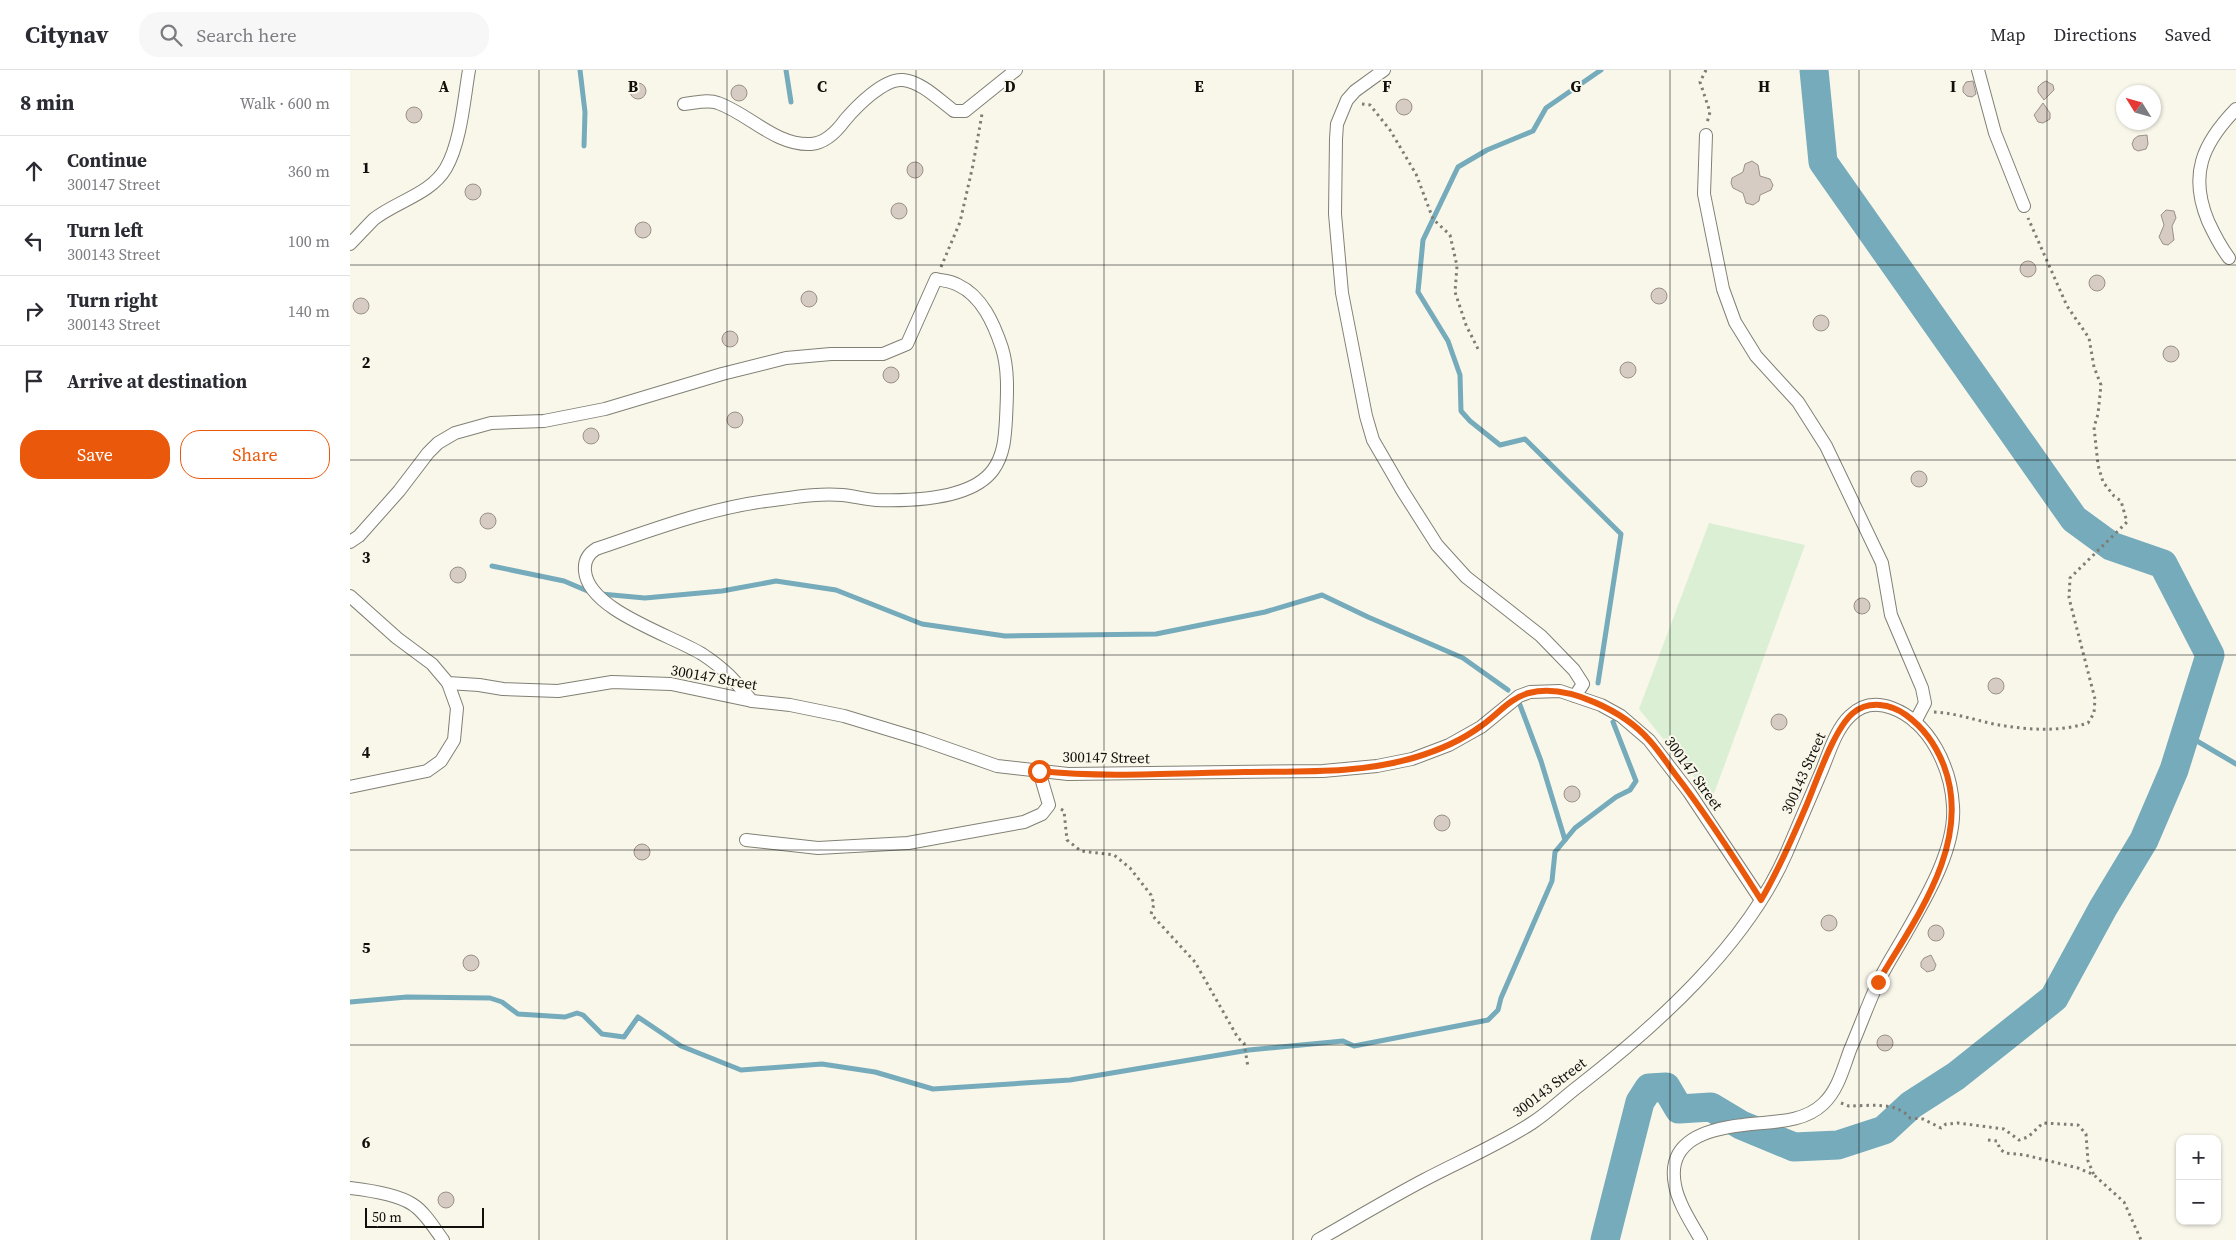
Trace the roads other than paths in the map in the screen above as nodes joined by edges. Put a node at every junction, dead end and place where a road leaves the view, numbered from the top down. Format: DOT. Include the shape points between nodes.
graph roads {
  1 [pos="469,70"];
  2 [pos="1016,70"];
  3 [pos="1384,70"];
  4 [pos="1978,70"];
  5 [pos="684,104"];
  6 [pos="2236,110"];
  7 [pos="1706,138"];
  8 [pos="2024,206"];
  9 [pos="350,244"];
  10 [pos="2229,258"];
  11 [pos="350,542"];
  12 [pos="350,596"];
  13 [pos="448,683"];
  14 [pos="1575,696"];
  15 [pos="752,701"];
  16 [pos="1919,716"];
  17 [pos="1039,771"];
  18 [pos="350,787"];
  19 [pos="746,840"];
  20 [pos="1761,900"];
  21 [pos="350,1188"];
  22 [pos="443,1240"];
  23 [pos="1318,1240"];
  24 [pos="1701,1240"];
  1 -- 9 [label="street" via="456,142 447,167 435,181 374,220"];
  2 -- 5 [label="street" via="965,111 958,112 922,88 902,80 892,82 872,93 833,134 811,144 784,139 717,102"];
  3 -- 14 [label="street" via="1347,100 1337,124 1335,214 1342,293 1373,440 1436,545 1466,577 1541,636 1574,670 1583,684"];
  4 -- 8 [label="street" via="1996,132"];
  6 -- 10 [label="street" via="2209,143 2200,165 2198,184 2200,199 2218,244"];
  7 -- 16 [label="street" via="1704,194 1723,289 1735,322 1756,356 1798,402 1826,446 1882,563 1891,614 1922,688 1925,703"];
  11 -- 15 [label="street" via="359,536 428,453 455,433 491,423 544,421 605,409 786,358 883,354 897,350 907,344 936,279 960,286 986,310 1004,353 1007,386 1005,441 993,469 985,478 945,495 915,499 874,500 840,495 742,504 596,549 588,555 585,562 587,584 603,602 726,670"];
  12 -- 13 [label="street" via="432,664"];
  13 -- 15 [label="street, 300147 Street" via="558,691 612,682 672,684"];
  13 -- 18 [label="street" via="457,708 454,740 441,761 427,771"];
  14 -- 17 [label="street, 300147 Street" via="1560,691 1530,692 1449,745 1412,759 1377,766 1323,771 1161,774"];
  14 -- 20 [label="street, 300147 Street" via="1621,716 1649,740 1689,792"];
  15 -- 17 [label="street, 300147 Street" via="790,704 844,716 997,766"];
  16 -- 20 [label="street, 300143 Street" via="1882,705 1869,705 1859,708 1845,721 1780,867"];
  16 -- 24 [label="street, 300143 Street" via="1948,776 1954,808 1938,874 1878,982 1836,1086 1827,1100 1817,1109 1781,1122 1715,1130 1694,1137 1684,1145 1674,1170 1675,1188"];
  17 -- 19 [label="street" via="1049,805 1042,814 1024,822 908,844 818,848"];
  20 -- 23 [label="street, 300143 Street" via="1745,925 1684,994 1627,1049 1533,1122"];
  21 -- 22 [label="street" via="412,1204"];
}
